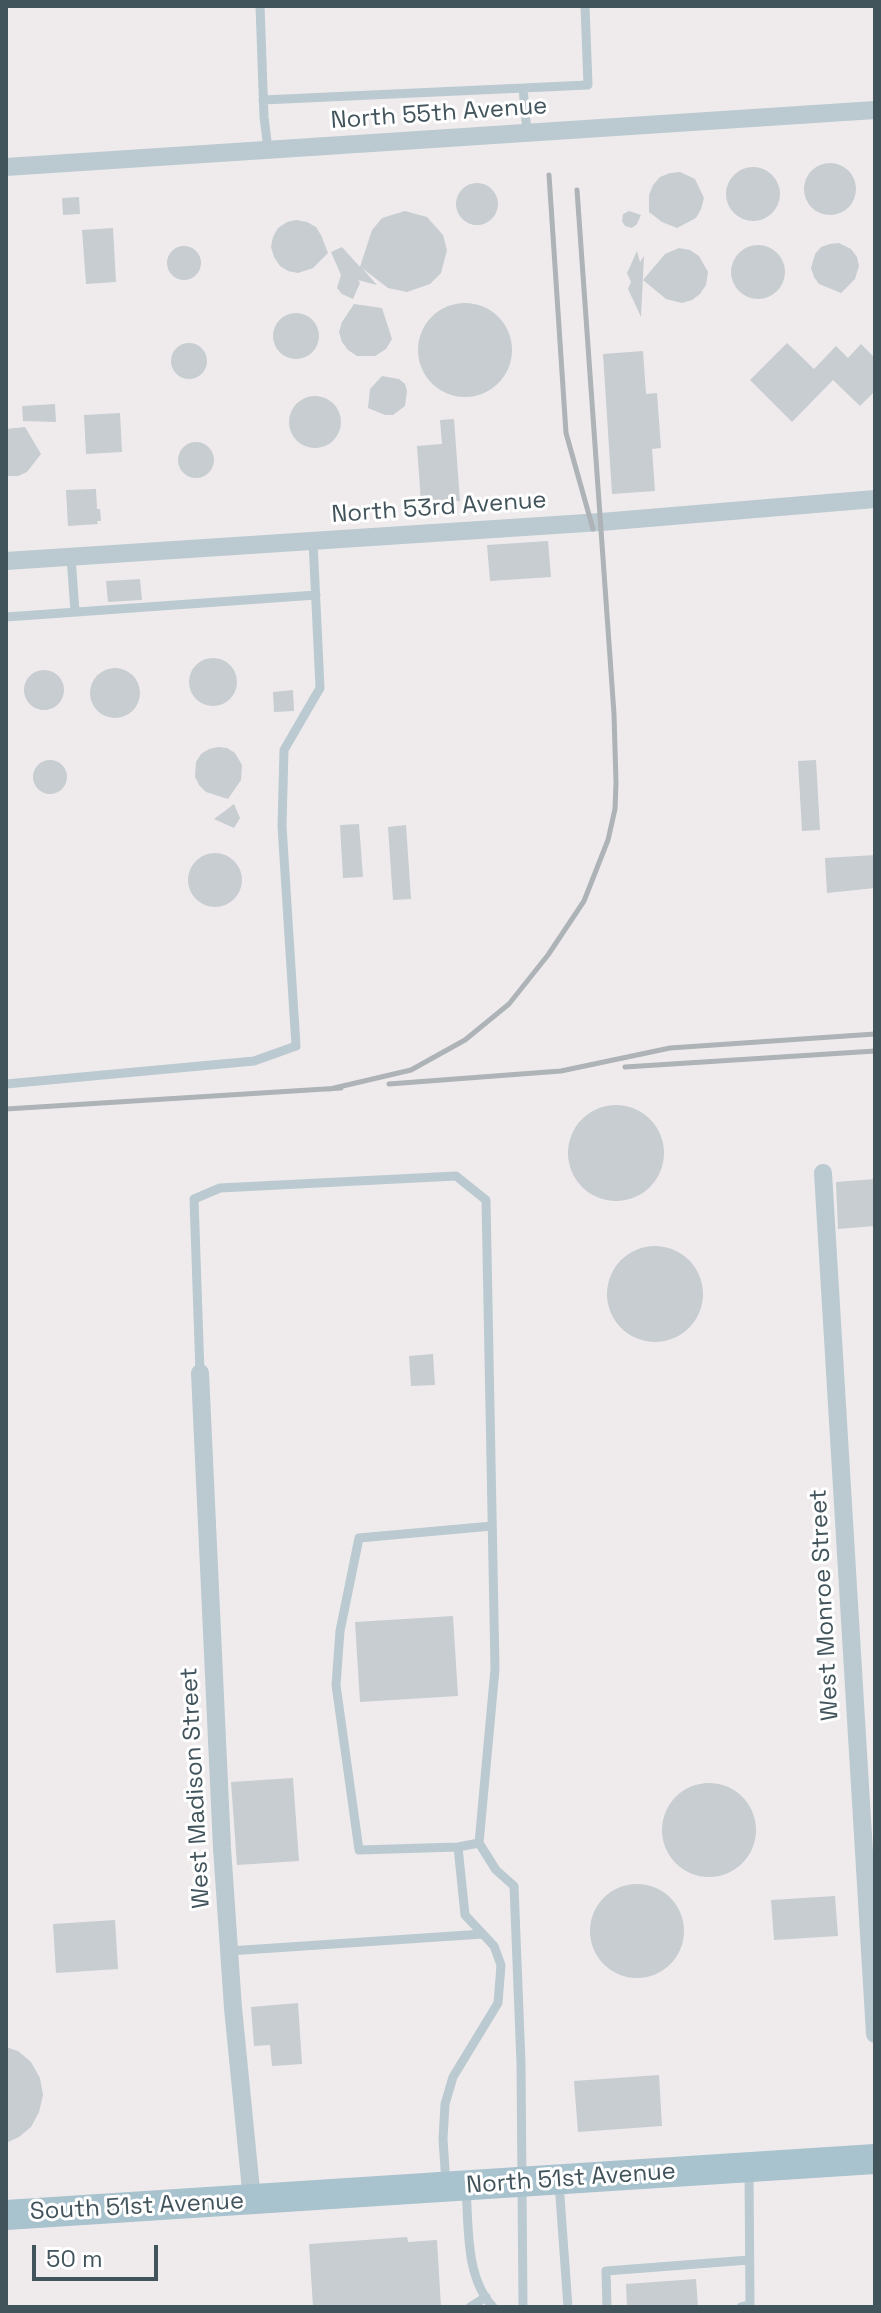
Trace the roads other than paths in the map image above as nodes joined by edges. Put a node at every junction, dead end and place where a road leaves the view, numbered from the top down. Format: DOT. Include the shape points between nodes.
graph roads {
  1 [pos="260,6"];
  2 [pos="585,6"];
  3 [pos="523,88"];
  4 [pos="263,100"];
  5 [pos="875,110"];
  6 [pos="527,132"];
  7 [pos="268,149"];
  8 [pos="6,167"];
  9 [pos="875,499"];
  10 [pos="313,541"];
  11 [pos="71,557"];
  12 [pos="6,561"];
  13 [pos="316,595"];
  14 [pos="75,612"];
  15 [pos="6,617"];
  16 [pos="6,1084"];
  17 [pos="823,1173"];
  18 [pos="200,1373"];
  19 [pos="492,1526"];
  20 [pos="479,1843"];
  21 [pos="458,1847"];
  22 [pos="483,1934"];
  23 [pos="229,1951"];
  24 [pos="875,2034"];
  25 [pos="875,2159"];
  26 [pos="749,2167"];
  27 [pos="559,2180"];
  28 [pos="523,2182"];
  29 [pos="456,2187"];
  30 [pos="260,2200"];
  31 [pos="6,2215"];
  32 [pos="749,2260"];
  33 [pos="486,2297"];
  34 [pos="470,2307"];
  35 [pos="493,2307"];
  36 [pos="523,2307"];
  37 [pos="568,2307"];
  38 [pos="607,2307"];
  39 [pos="741,2307"];
  1 -- 4 [label="lane"];
  2 -- 3 [label="lane" via="588,85"];
  3 -- 4 [label="lane"];
  3 -- 6 [label="lane"];
  4 -- 7 [label="lane"];
  5 -- 6 [label="street, North 55th Avenue"];
  6 -- 7 [label="street, North 55th Avenue"];
  7 -- 8 [label="street, North 55th Avenue"];
  9 -- 10 [label="street, North 53rd Avenue"];
  10 -- 11 [label="street, North 53rd Avenue"];
  10 -- 13 [label="lane"];
  11 -- 12 [label="street, North 53rd Avenue"];
  11 -- 14 [label="lane"];
  13 -- 14 [label="lane"];
  13 -- 16 [label="lane" via="320,688 284,750 282,826 296,1046 254,1061"];
  14 -- 15 [label="lane"];
  17 -- 24 [label="street, West Monroe Street"];
  18 -- 19 [label="lane" via="194,1199 220,1188 456,1176 486,1200"];
  18 -- 23 [label="street, West Madison Street"];
  19 -- 20 [label="lane" via="495,1669"];
  19 -- 21 [label="lane" via="359,1538 340,1631 336,1685 359,1850"];
  20 -- 21 [label="lane"];
  20 -- 28 [label="lane" via="514,1886"];
  21 -- 22 [label="lane" via="465,1915"];
  22 -- 23 [label="lane"];
  22 -- 29 [label="lane" via="501,1965 498,2003 453,2077 445,2104 443,2139"];
  23 -- 30 [label="street, West Madison Street"];
  25 -- 26 [label="main road, North 51st Avenue"];
  26 -- 27 [label="main road, North 51st Avenue"];
  26 -- 32 [label="lane"];
  27 -- 28 [label="main road, North 51st Avenue"];
  27 -- 37 [label="lane"];
  28 -- 29 [label="main road, North 51st Avenue"];
  28 -- 36 [label="lane"];
  29 -- 30 [label="main road, North 51st Avenue"];
  29 -- 33 [label="lane" via="471,2258"];
  30 -- 31 [label="main road, South 51st Avenue"];
  32 -- 38 [label="lane" via="606,2271"];
  32 -- 39 [label="lane" via="750,2305"];
  33 -- 34 [label="lane"];
  33 -- 35 [label="lane"];
}
